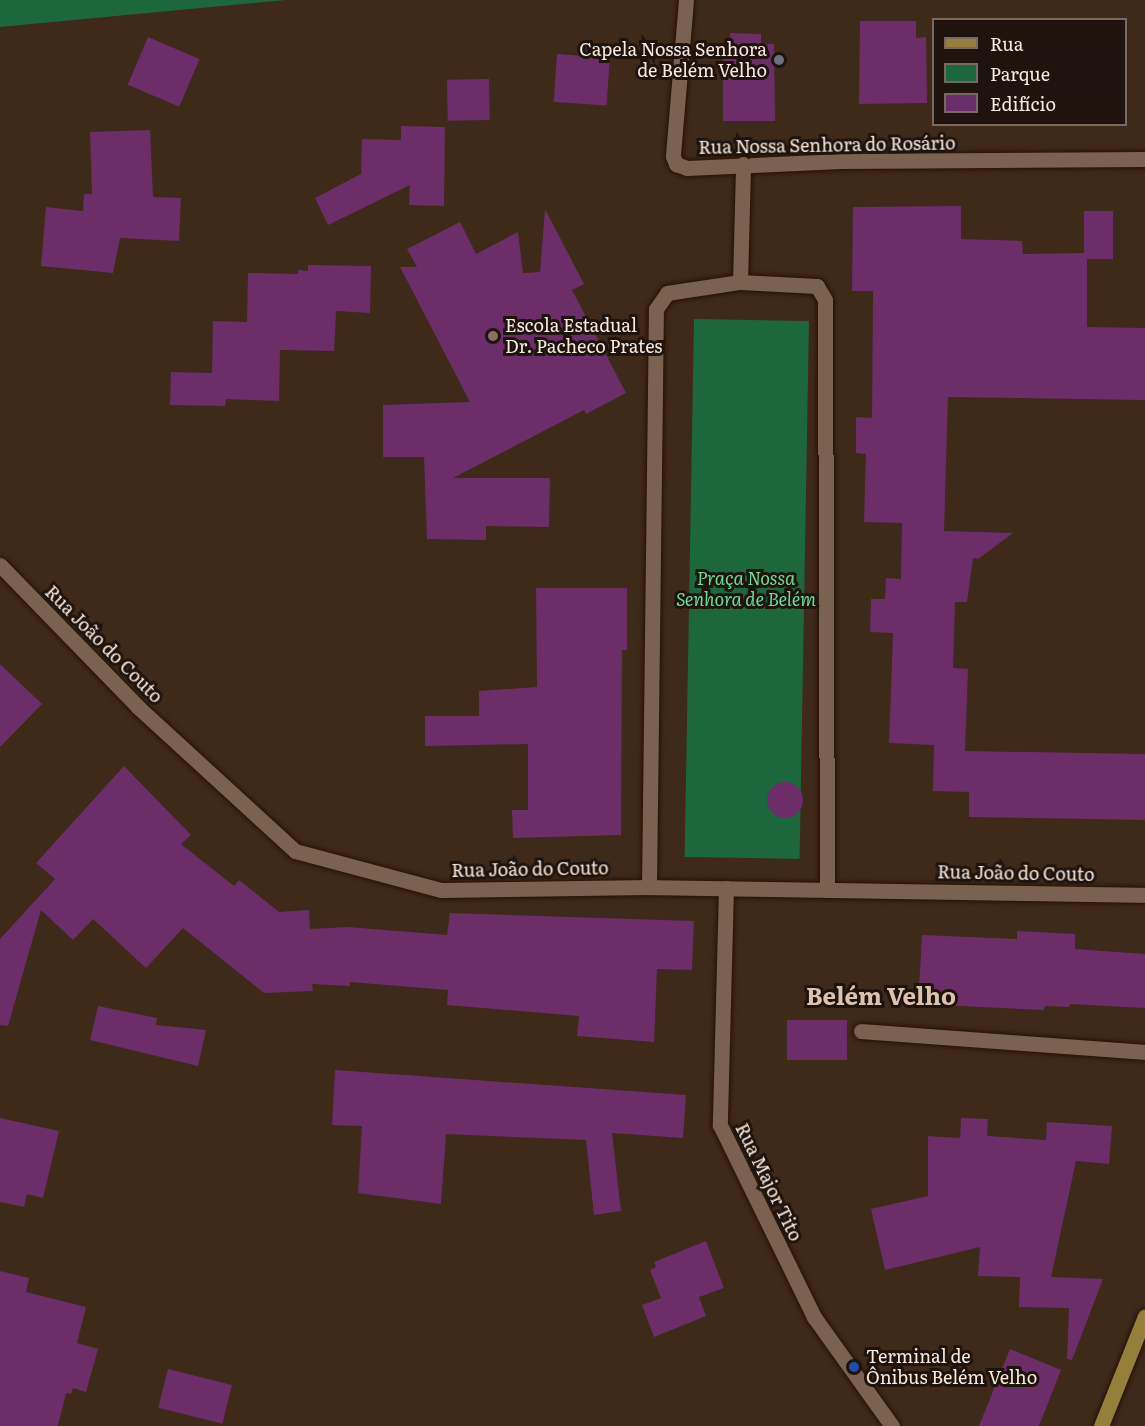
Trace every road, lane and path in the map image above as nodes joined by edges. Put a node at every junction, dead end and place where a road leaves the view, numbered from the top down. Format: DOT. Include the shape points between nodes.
graph roads {
  1 [pos="686,0"];
  2 [pos="1145,159"];
  3 [pos="743,165"];
  4 [pos="740,282"];
  5 [pos="0,565"];
  6 [pos="649,886"];
  7 [pos="726,888"];
  8 [pos="827,890"];
  9 [pos="1145,894"];
  10 [pos="861,1031"];
  11 [pos="1145,1052"];
  12 [pos="1145,1316"];
  13 [pos="892,1426"];
  14 [pos="1101,1426"];
  1 -- 3 [label="street, Rua Nossa Senhora do Rosário" via="673,156 676,164 687,168"];
  2 -- 3 [label="street, Rua Nossa Senhora do Rosário"];
  3 -- 4 [label="street"];
  4 -- 6 [label="street" via="667,293 657,309"];
  4 -- 8 [label="street" via="817,286 825,300"];
  5 -- 6 [label="street, Rua João do Couto" via="138,707 295,850 441,890"];
  6 -- 7 [label="street, Rua João do Couto"];
  7 -- 8 [label="street, Rua João do Couto"];
  7 -- 13 [label="street, Rua Major Tito" via="720,1125 814,1317"];
  8 -- 9 [label="street, Rua João do Couto"];
  10 -- 11 [label="street"];
  12 -- 14 [label="main road"];
}
